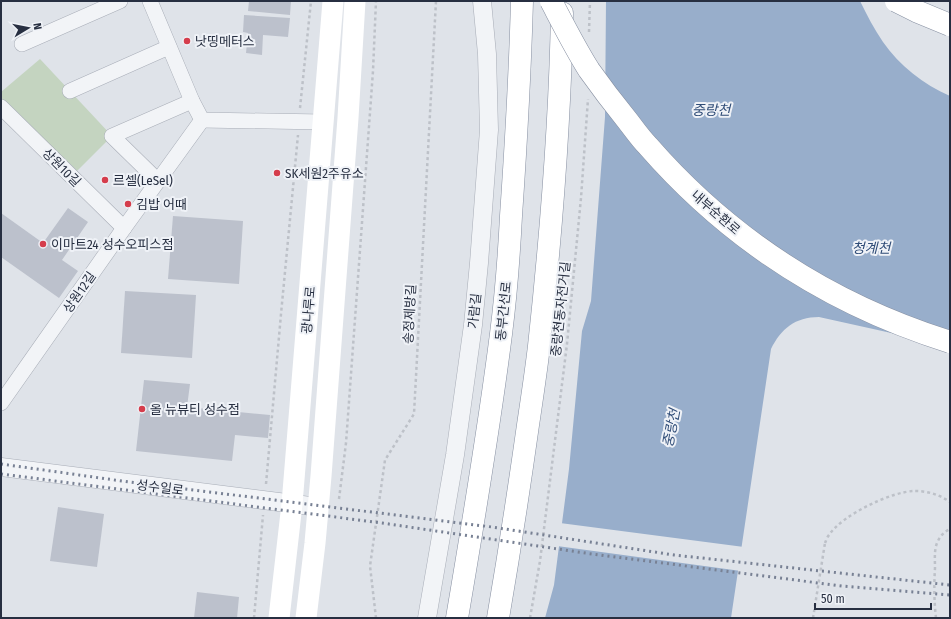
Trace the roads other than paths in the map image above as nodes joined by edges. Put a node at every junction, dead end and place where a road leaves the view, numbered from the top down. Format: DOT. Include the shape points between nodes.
graph roads {
  1 [pos="120,1"];
  2 [pos="150,1"];
  3 [pos="333,1"];
  4 [pos="355,1"];
  5 [pos="482,1"];
  6 [pos="522,1"];
  7 [pos="551,1"];
  8 [pos="562,1"];
  9 [pos="896,1"];
  10 [pos="950,25"];
  11 [pos="22,44"];
  12 [pos="169,47"];
  13 [pos="70,91"];
  14 [pos="192,101"];
  15 [pos="1,106"];
  16 [pos="202,120"];
  17 [pos="323,122"];
  18 [pos="158,181"];
  19 [pos="124,228"];
  20 [pos="950,342"];
  21 [pos="1,403"];
  22 [pos="1,467"];
  23 [pos="292,504"];
  24 [pos="328,506"];
  25 [pos="279,618"];
  26 [pos="306,618"];
  27 [pos="427,618"];
  28 [pos="457,618"];
  29 [pos="498,618"];
  1 -- 11 [label="street"];
  2 -- 12 [label="street"];
  3 -- 17 [label="main road, 광나루로"];
  4 -- 24 [label="main road, 광나루로"];
  5 -- 27 [label="street, 가람길" via="487,54 488,130 479,263 455,455"];
  6 -- 28 [label="highway, 동부간선로" via="515,162 502,326"];
  7 -- 20 [label="highway, 내부순환로, bridge" via="589,70 614,104 647,146 710,209 773,258 834,295 905,327"];
  8 -- 29 [label="highway" via="556,158 539,347"];
  9 -- 10 [label="highway, bridge"];
  12 -- 13 [label="street"];
  12 -- 14 [label="street"];
  14 -- 16 [label="street"];
  14 -- 18 [label="street" via="112,136"];
  15 -- 19 [label="street, 상원10길"];
  16 -- 17 [label="street"];
  16 -- 18 [label="street, 상원12길"];
  17 -- 23 [label="main road, 광나루로"];
  18 -- 19 [label="street, 상원12길"];
  19 -- 21 [label="street, 상원12길"];
  22 -- 23 [label="street, 성수일로"];
  23 -- 24 [label="street, 성수일로"];
  23 -- 25 [label="main road, 광나루로"];
  24 -- 26 [label="main road, 광나루로" via="315,543"];
}
